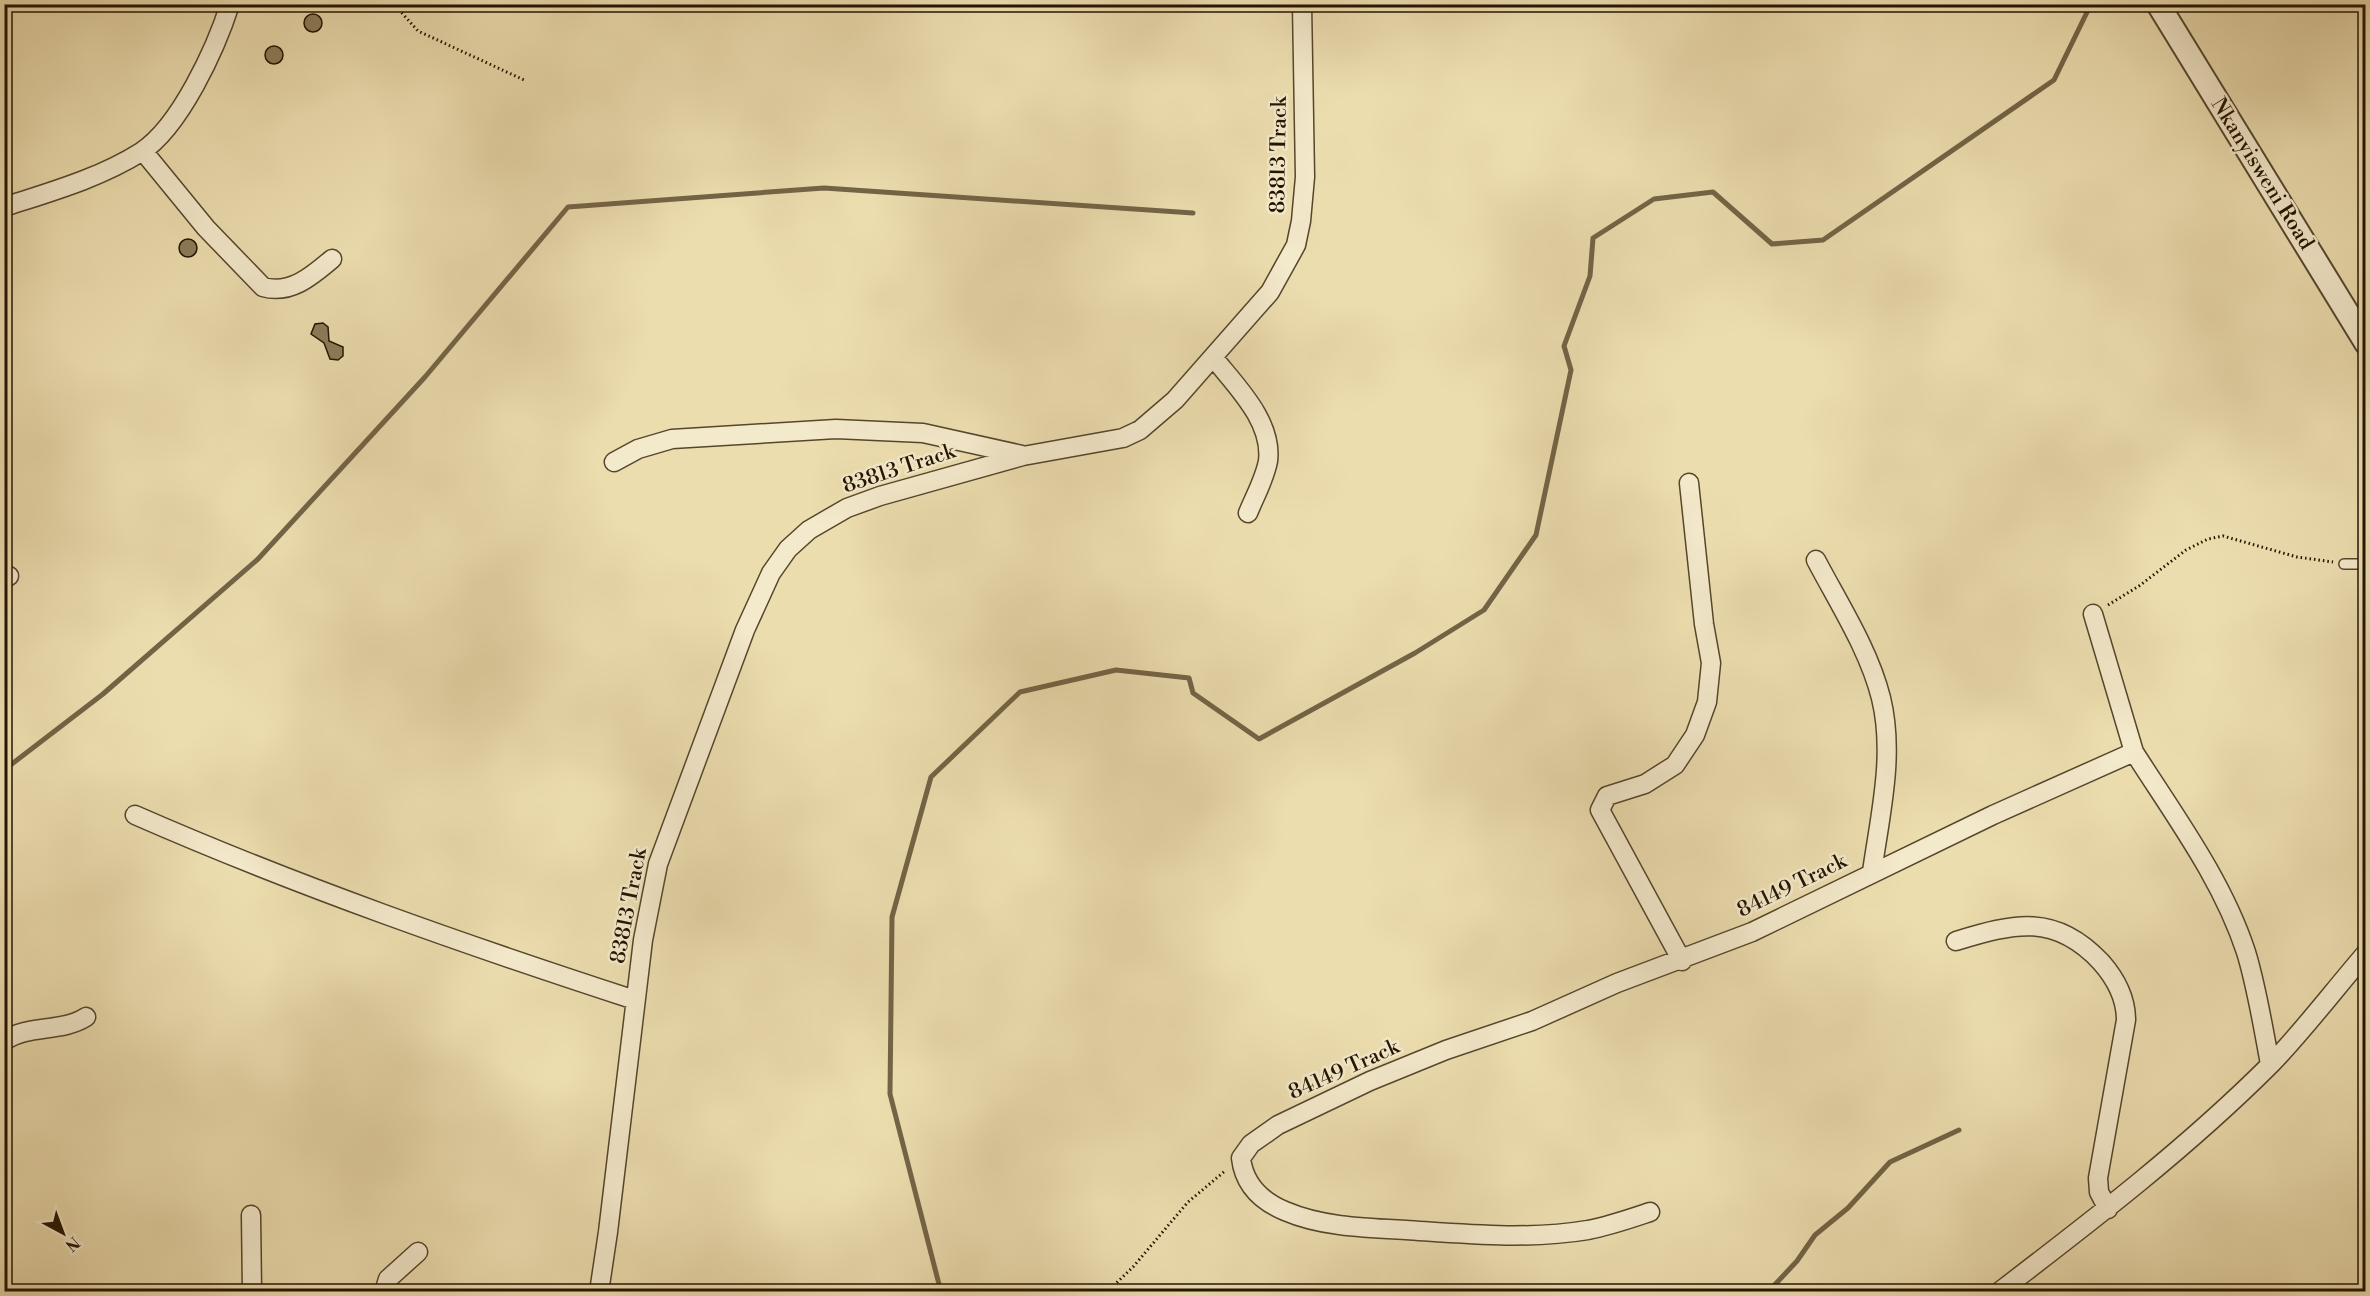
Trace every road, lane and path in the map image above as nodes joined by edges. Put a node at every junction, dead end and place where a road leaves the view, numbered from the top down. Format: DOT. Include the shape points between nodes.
graph roads {
  1 [pos="230,4"];
  2 [pos="400,4"];
  3 [pos="1302,4"];
  4 [pos="2158,4"];
  5 [pos="524,80"];
  6 [pos="143,151"];
  7 [pos="4,207"];
  8 [pos="332,259"];
  9 [pos="2366,343"];
  10 [pos="1213,357"];
  11 [pos="1023,456"];
  12 [pos="614,462"];
  13 [pos="1689,483"];
  14 [pos="1248,513"];
  15 [pos="1816,560"];
  16 [pos="2344,564"];
  17 [pos="2366,564"];
  18 [pos="2093,614"];
  19 [pos="2134,752"];
  20 [pos="135,815"];
  21 [pos="1872,872"];
  22 [pos="1956,941"];
  23 [pos="2366,953"];
  24 [pos="1682,961"];
  25 [pos="635,1000"];
  26 [pos="86,1017"];
  27 [pos="4,1041"];
  28 [pos="2270,1064"];
  29 [pos="1241,1158"];
  30 [pos="2108,1209"];
  31 [pos="1650,1212"];
  32 [pos="251,1215"];
  33 [pos="418,1252"];
  34 [pos="252,1292"];
  35 [pos="384,1292"];
  36 [pos="599,1292"];
  37 [pos="1107,1292"];
  38 [pos="1999,1292"];
  1 -- 6 [label="street" via="202,74 168,125"];
  2 -- 5 [label="path" via="401,12 418,31"];
  3 -- 10 [label="street, 83813 Track" via="1305,177 1296,245 1270,292"];
  4 -- 9 [label="street, Nkanyisweni Road"];
  6 -- 7 [label="street" via="72,185"];
  6 -- 8 [label="street" via="206,228 263,287 274,291 290,288"];
  10 -- 11 [label="street, 83813 Track" via="1175,400 1140,430 1123,438"];
  10 -- 14 [label="street" via="1252,407 1267,441 1268,460"];
  11 -- 12 [label="street" via="923,433 836,429 672,439 638,449"];
  11 -- 25 [label="street, 83813 Track" via="848,508 809,530 788,549 771,573 745,630 674,816 649,902"];
  13 -- 24 [label="street" via="1712,663 1707,702 1695,735 1675,765 1645,784 1607,796 1600,810"];
  15 -- 21 [label="street" via="1869,664 1881,699 1887,748"];
  16 -- 17 [label="lane"];
  16 -- 18 [label="path" via="2223,536 2186,550 2139,586"];
  18 -- 19 [label="street"];
  19 -- 21 [label="street, 84149 Track"];
  19 -- 28 [label="street" via="2197,851 2235,925 2246,951"];
  20 -- 25 [label="street" via="210,848 498,955"];
  21 -- 24 [label="street, 84149 Track" via="1752,932"];
  22 -- 30 [label="street" via="1994,929 2038,926 2079,940 2117,984 2126,1004 2126,1020 2098,1178 2099,1192"];
  23 -- 28 [label="street"];
  24 -- 29 [label="street, 84149 Track" via="1370,1081 1278,1125 1251,1144"];
  25 -- 36 [label="street, 83813 Track"];
  26 -- 27 [label="street" via="66,1027 22,1032"];
  28 -- 30 [label="street"];
  29 -- 31 [label="street" via="1245,1180 1259,1196 1285,1211 1328,1223 1531,1235 1589,1230"];
  29 -- 37 [label="path" via="1188,1202"];
  30 -- 38 [label="street"];
  32 -- 34 [label="street"];
  33 -- 35 [label="street" via="388,1279"];
}
